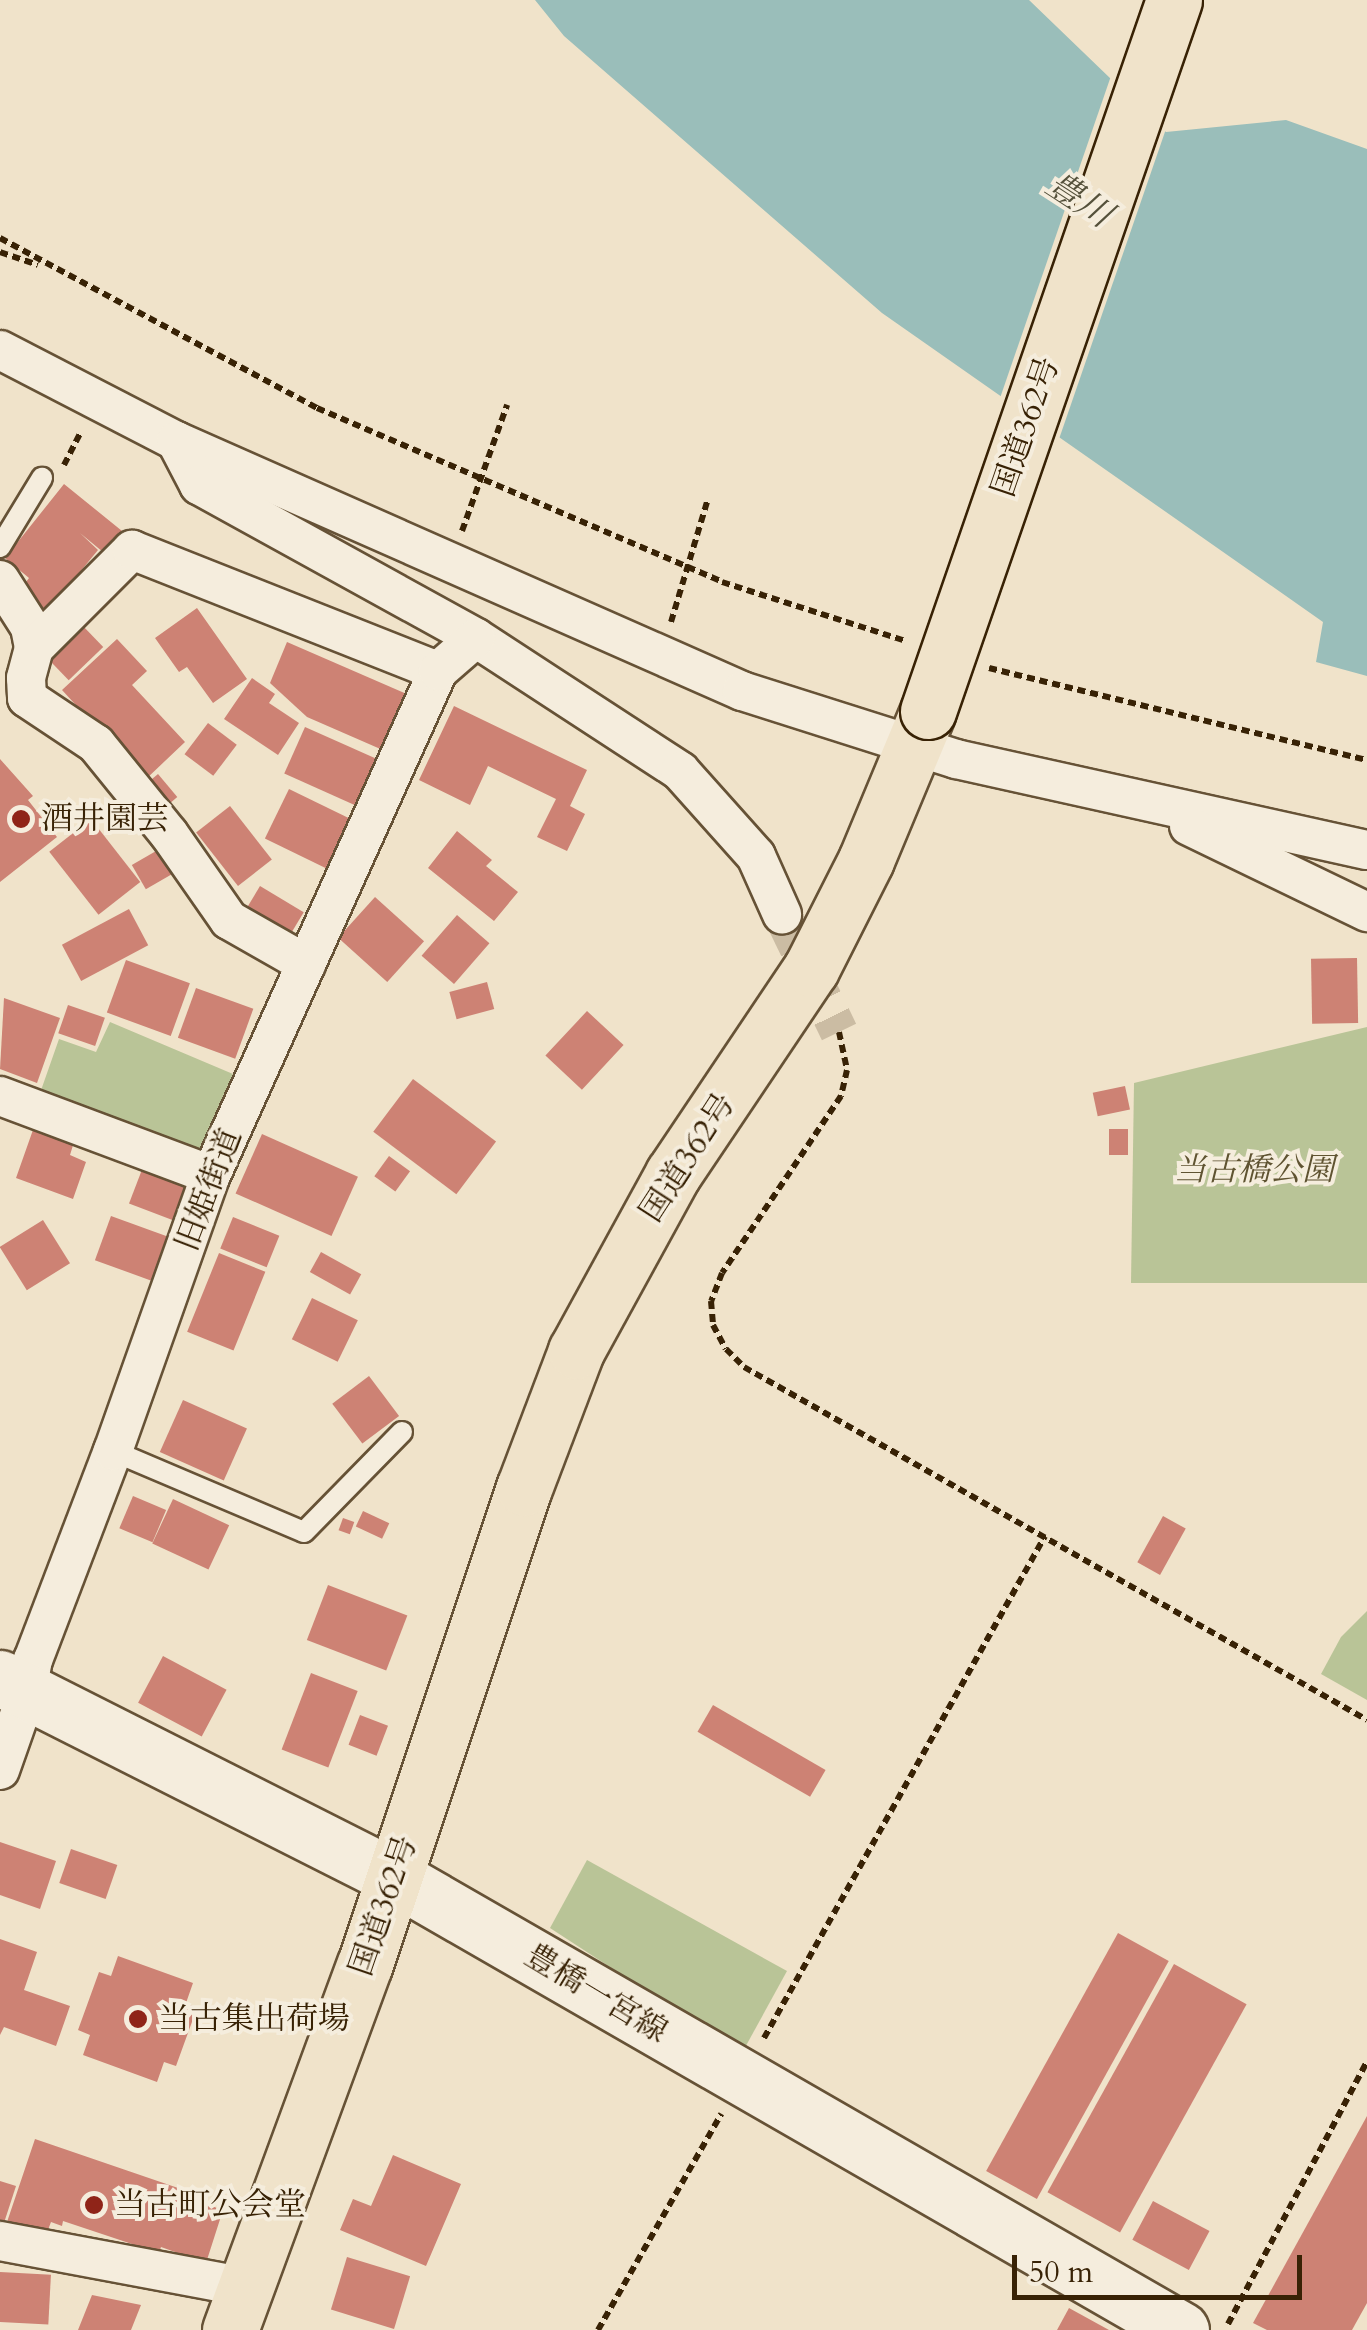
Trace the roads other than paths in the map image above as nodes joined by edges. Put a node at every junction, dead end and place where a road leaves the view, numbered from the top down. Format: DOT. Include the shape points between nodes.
graph roads {
  1 [pos="1174,0"];
  2 [pos="0,350"];
  3 [pos="176,441"];
  4 [pos="42,478"];
  5 [pos="0,547"];
  6 [pos="0,580"];
  7 [pos="476,638"];
  8 [pos="34,648"];
  9 [pos="438,671"];
  10 [pos="14,706"];
  11 [pos="922,729"];
  12 [pos="1132,799"];
  13 [pos="1367,850"];
  14 [pos="1367,912"];
  15 [pos="782,914"];
  16 [pos="306,964"];
  17 [pos="0,1096"];
  18 [pos="211,1174"];
  19 [pos="402,1432"];
  20 [pos="113,1451"];
  21 [pos="13,1686"];
  22 [pos="0,1770"];
  23 [pos="394,1877"];
  24 [pos="0,2241"];
  25 [pos="238,2309"];
  26 [pos="1181,2330"];
  1 -- 11 [label="highway, 国道362号, bridge"];
  2 -- 3 [label="street"];
  3 -- 7 [label="street" via="199,485"];
  3 -- 11 [label="street" via="742,691"];
  4 -- 5 [label="lane"];
  6 -- 8 [label="street" via="30,627"];
  7 -- 9 [label="street, 旧姫街道"];
  7 -- 15 [label="street" via="680,771 756,856"];
  8 -- 9 [label="street" via="132,550"];
  8 -- 10 [label="street"];
  9 -- 16 [label="street, 旧姫街道"];
  10 -- 16 [label="street" via="96,744 228,920"];
  11 -- 12 [label="street"];
  11 -- 23 [label="highway, 国道362号" via="811,969 673,1174 576,1351"];
  12 -- 13 [label="street"];
  12 -- 14 [label="street"];
  16 -- 18 [label="street, 旧姫街道"];
  17 -- 18 [label="street"];
  18 -- 20 [label="street, 旧姫街道"];
  19 -- 20 [label="lane" via="304,1532"];
  20 -- 21 [label="street, 旧姫街道" via="33,1660"];
  21 -- 22 [label="street, 旧姫街道"];
  21 -- 23 [label="main road, 豊橋一宮線"];
  23 -- 25 [label="highway, 国道362号"];
  23 -- 26 [label="main road, 豊橋一宮線"];
  24 -- 25 [label="street"];
}
